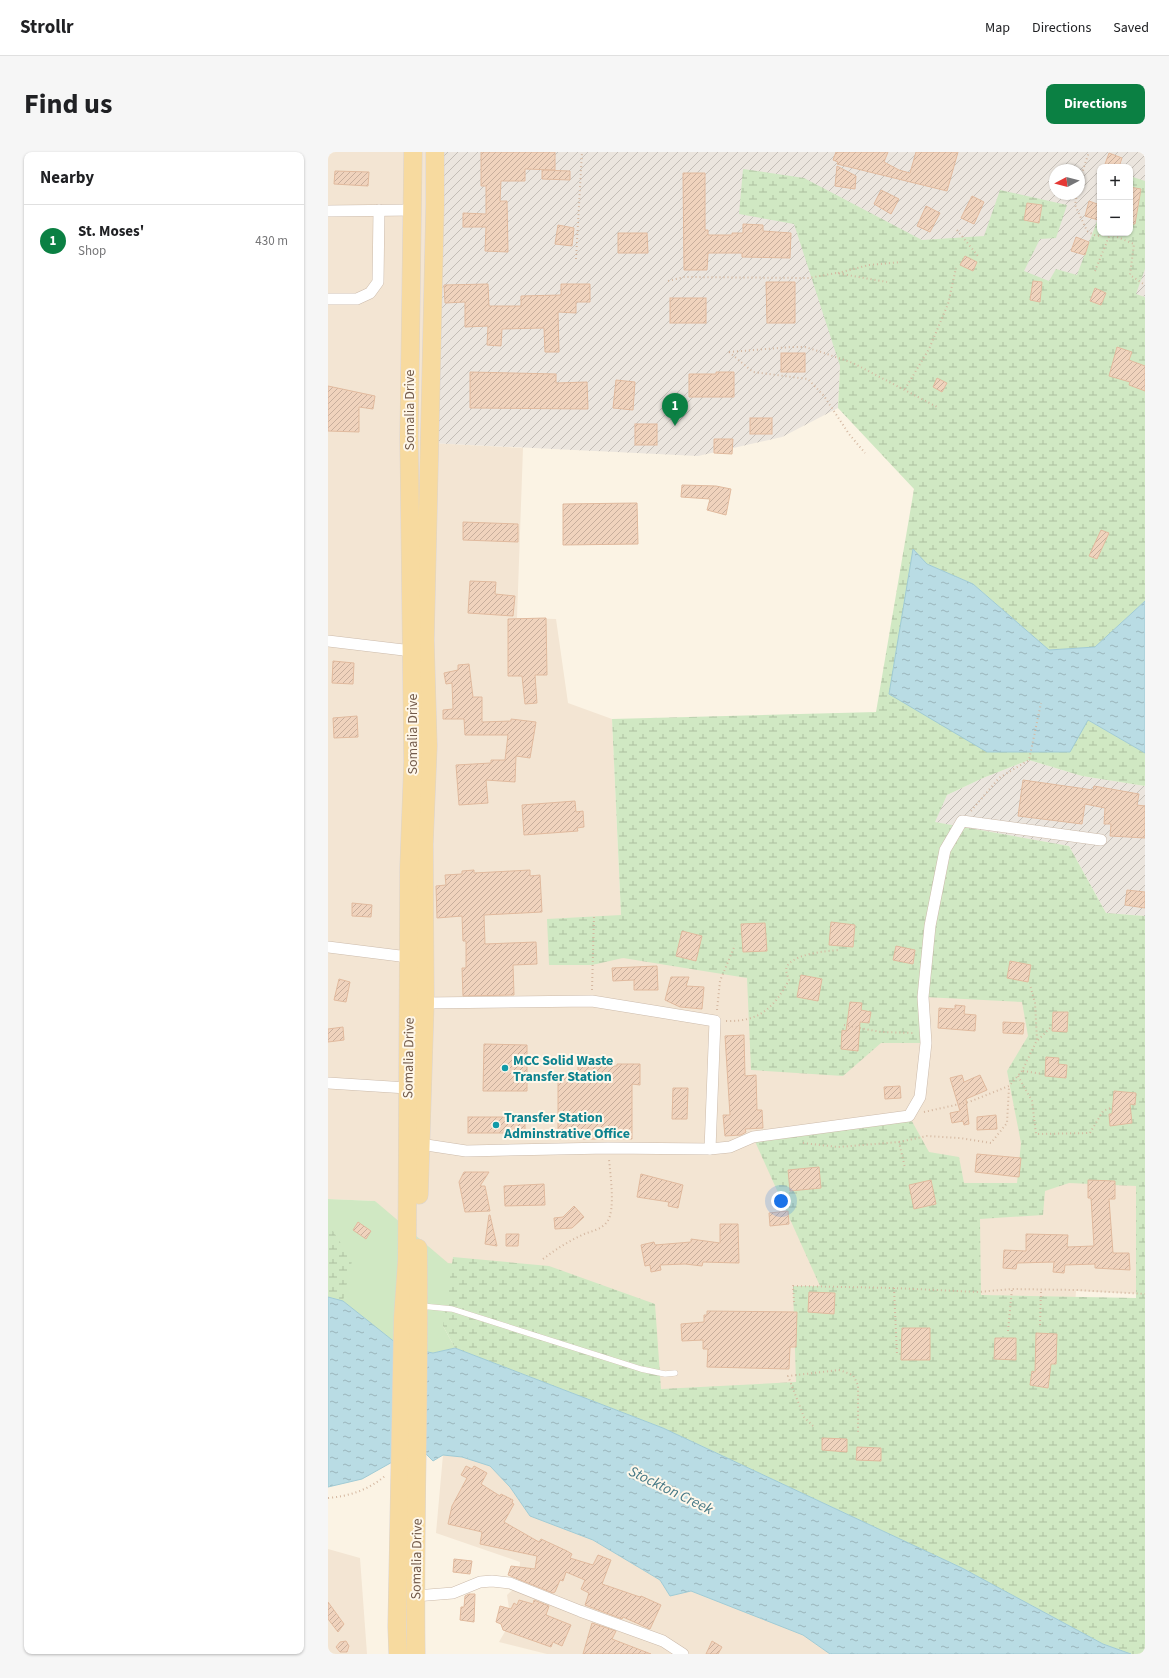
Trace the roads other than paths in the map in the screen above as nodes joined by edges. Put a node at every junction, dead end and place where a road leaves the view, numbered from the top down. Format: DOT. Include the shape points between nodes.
graph roads {
  1 [pos="413,152"];
  2 [pos="435,152"];
  3 [pos="379,210"];
  4 [pos="412,210"];
  5 [pos="328,211"];
  6 [pos="328,299"];
  7 [pos="328,641"];
  8 [pos="412,651"];
  9 [pos="1101,840"];
  10 [pos="328,947"];
  11 [pos="408,956"];
  12 [pos="425,1003"];
  13 [pos="328,1083"];
  14 [pos="407,1088"];
  15 [pos="420,1144"];
  16 [pos="710,1149"];
  17 [pos="414,1312"];
  18 [pos="675,1373"];
  19 [pos="409,1463"];
  20 [pos="415,1596"];
  21 [pos="398,1654"];
  22 [pos="416,1654"];
  23 [pos="683,1654"];
  1 -- 4 [label="main road, Somalia Drive"];
  2 -- 12 [label="main road, Somalia Drive" via="425,640 428,746 424,844"];
  3 -- 4 [label="street"];
  3 -- 5 [label="street"];
  3 -- 6 [label="street" via="378,282 370,293 357,299"];
  4 -- 8 [label="main road, Somalia Drive" via="409,438"];
  7 -- 8 [label="street"];
  8 -- 11 [label="main road, Somalia Drive" via="413,761"];
  9 -- 16 [label="street" via="962,821 945,850 930,926 923,997 925,1038 920,1097 909,1116 753,1137 730,1147"];
  10 -- 11 [label="street"];
  11 -- 14 [label="main road, Somalia Drive"];
  12 -- 15 [label="main road, Somalia Drive"];
  12 -- 16 [label="street" via="592,1002 716,1020"];
  13 -- 14 [label="street"];
  14 -- 17 [label="main road, Somalia Drive" via="408,1222"];
  15 -- 16 [label="street" via="466,1151"];
  15 -- 17 [label="main road, Somalia Drive"];
  17 -- 18 [label="lane" via="452,1309 641,1369 665,1374"];
  17 -- 19 [label="main road"];
  19 -- 20 [label="main road, Somalia Drive"];
  19 -- 21 [label="main road, Somalia Drive" via="397,1627"];
  20 -- 22 [label="main road, Somalia Drive"];
  20 -- 23 [label="street" via="453,1593 480,1582 510,1582 663,1641"];
}
